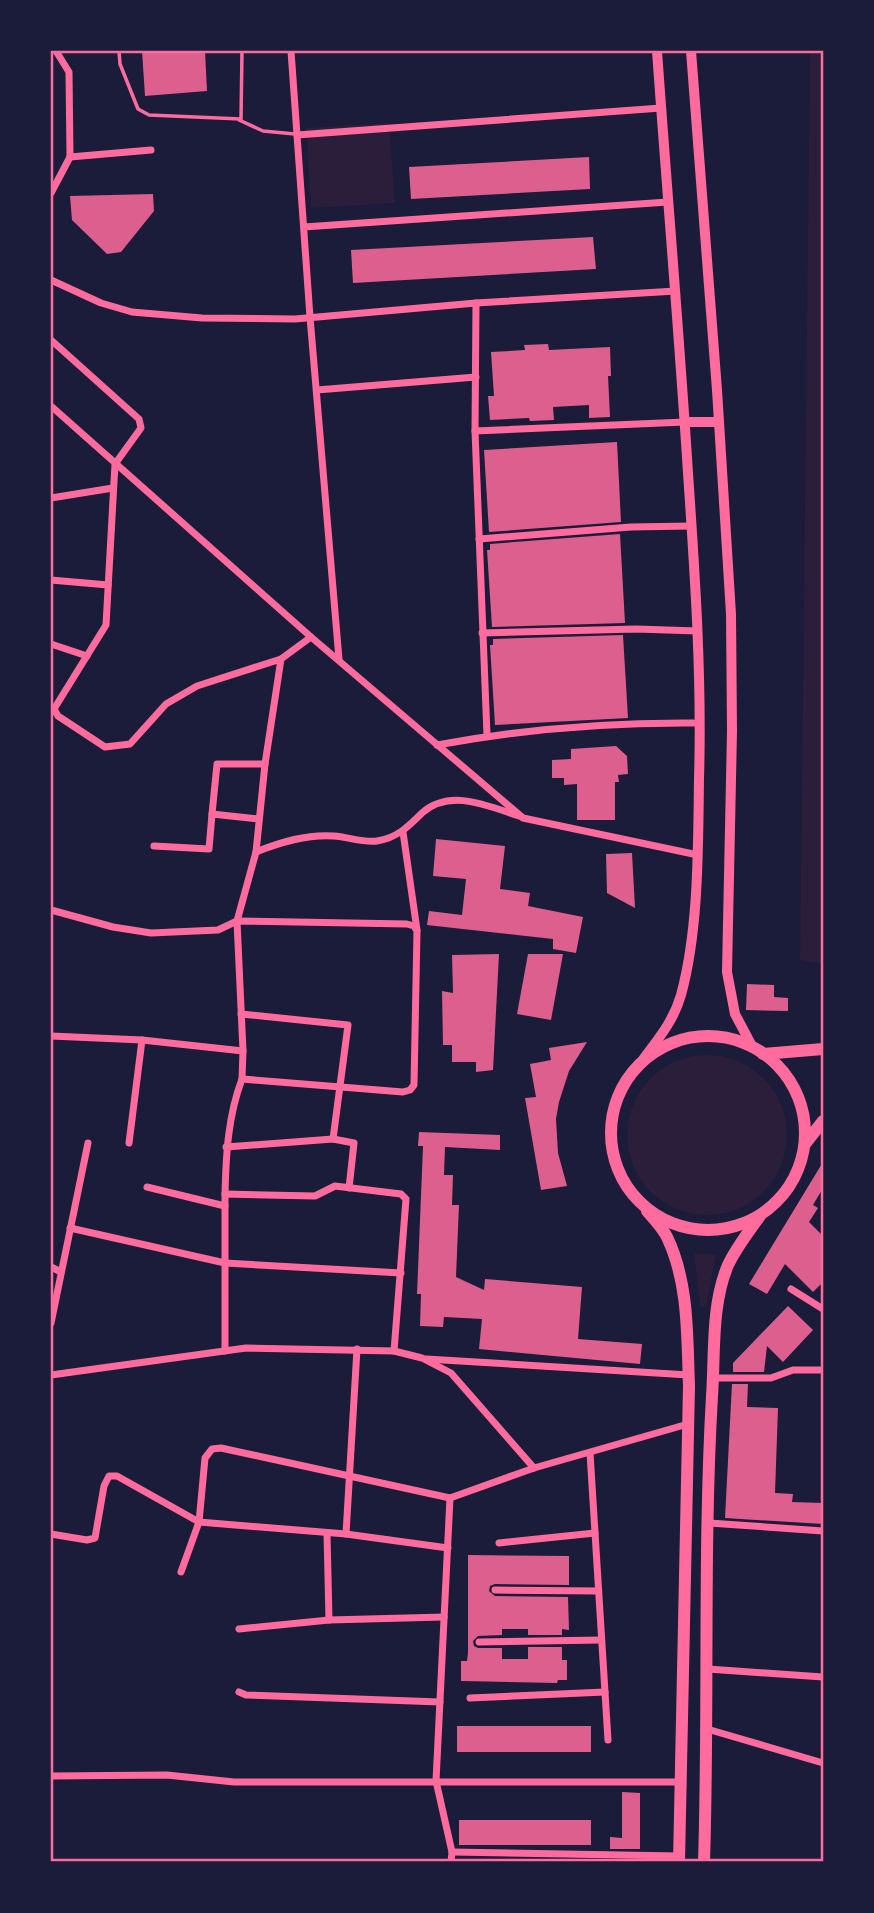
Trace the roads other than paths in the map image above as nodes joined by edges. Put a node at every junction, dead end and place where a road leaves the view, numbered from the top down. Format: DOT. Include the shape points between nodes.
graph roads {
  1 [pos="55,51"];
  2 [pos="119,51"];
  3 [pos="242,51"];
  4 [pos="291,51"];
  5 [pos="657,51"];
  6 [pos="691,51"];
  7 [pos="661,108"];
  8 [pos="236,119"];
  9 [pos="297,135"];
  10 [pos="150,150"];
  11 [pos="70,157"];
  12 [pos="51,193"];
  13 [pos="668,202"];
  14 [pos="304,227"];
  15 [pos="51,280"];
  16 [pos="676,291"];
  17 [pos="476,303"];
  18 [pos="310,317"];
  19 [pos="51,340"];
  20 [pos="476,377"];
  21 [pos="317,390"];
  22 [pos="51,406"];
  23 [pos="685,422"];
  24 [pos="719,422"];
  25 [pos="475,431"];
  26 [pos="115,464"];
  27 [pos="113,488"];
  28 [pos="51,498"];
  29 [pos="691,526"];
  30 [pos="479,538"];
  31 [pos="51,580"];
  32 [pos="108,585"];
  33 [pos="698,631"];
  34 [pos="482,633"];
  35 [pos="311,637"];
  36 [pos="51,644"];
  37 [pos="87,656"];
  38 [pos="281,659"];
  39 [pos="339,659"];
  40 [pos="52,713"];
  41 [pos="700,723"];
  42 [pos="487,735"];
  43 [pos="437,745"];
  44 [pos="265,764"];
  45 [pos="212,814"];
  46 [pos="523,818"];
  47 [pos="259,819"];
  48 [pos="403,832"];
  49 [pos="154,846"];
  50 [pos="256,852"];
  51 [pos="698,855"];
  52 [pos="51,910"];
  53 [pos="237,921"];
  54 [pos="417,931"];
  55 [pos="241,1014"];
  56 [pos="51,1036"];
  57 [pos="142,1040"];
  58 [pos="823,1049"];
  59 [pos="243,1051"];
  60 [pos="758,1051"];
  61 [pos="644,1058"];
  62 [pos="242,1079"];
  63 [pos="339,1087"];
  64 [pos="823,1121"];
  65 [pos="333,1139"];
  66 [pos="88,1143"];
  67 [pos="129,1143"];
  68 [pos="805,1144"];
  69 [pos="226,1147"];
  70 [pos="147,1187"];
  71 [pos="349,1188"];
  72 [pos="225,1194"];
  73 [pos="225,1206"];
  74 [pos="647,1210"];
  75 [pos="760,1216"];
  76 [pos="70,1228"];
  77 [pos="225,1264"];
  78 [pos="51,1267"];
  79 [pos="61,1272"];
  80 [pos="401,1273"];
  81 [pos="790,1289"];
  82 [pos="823,1309"];
  83 [pos="51,1323"];
  84 [pos="357,1349"];
  85 [pos="225,1351"];
  86 [pos="394,1351"];
  87 [pos="422,1358"];
  88 [pos="823,1370"];
  89 [pos="51,1375"];
  90 [pos="689,1375"];
  91 [pos="713,1378"];
  92 [pos="688,1424"];
  93 [pos="590,1453"];
  94 [pos="534,1468"];
  95 [pos="349,1477"];
  96 [pos="450,1498"];
  97 [pos="199,1522"];
  98 [pos="709,1523"];
  99 [pos="823,1531"];
  100 [pos="327,1533"];
  101 [pos="595,1533"];
  102 [pos="51,1534"];
  103 [pos="346,1534"];
  104 [pos="499,1543"];
  105 [pos="448,1548"];
  106 [pos="181,1572"];
  107 [pos="495,1590"];
  108 [pos="598,1591"];
  109 [pos="444,1617"];
  110 [pos="329,1620"];
  111 [pos="239,1629"];
  112 [pos="601,1640"];
  113 [pos="479,1642"];
  114 [pos="708,1669"];
  115 [pos="823,1677"];
  116 [pos="239,1692"];
  117 [pos="605,1692"];
  118 [pos="470,1698"];
  119 [pos="440,1702"];
  120 [pos="707,1729"];
  121 [pos="608,1740"];
  122 [pos="823,1763"];
  123 [pos="51,1776"];
  124 [pos="436,1782"];
  125 [pos="680,1782"];
  126 [pos="452,1852"];
  127 [pos="679,1859"];
  128 [pos="452,1862"];
  129 [pos="704,1862"];
  1 -- 11 [label="street" via="69,72"];
  2 -- 8 [label="lane" via="138,109 149,115"];
  3 -- 8 [label="lane" via="242,119"];
  4 -- 9 [label="street"];
  5 -- 7 [label="main road"];
  6 -- 24 [label="main road"];
  7 -- 9 [label="street"];
  7 -- 13 [label="main road"];
  8 -- 9 [label="lane" via="263,131"];
  9 -- 14 [label="street"];
  10 -- 11 [label="street"];
  11 -- 12 [label="street"];
  13 -- 14 [label="street"];
  13 -- 16 [label="main road"];
  14 -- 18 [label="street"];
  15 -- 18 [label="street" via="132,312 202,318"];
  16 -- 17 [label="street"];
  16 -- 23 [label="main road"];
  17 -- 18 [label="street"];
  17 -- 20 [label="street"];
  18 -- 21 [label="street"];
  19 -- 26 [label="street" via="141,422"];
  20 -- 21 [label="street"];
  20 -- 25 [label="street"];
  21 -- 39 [label="street"];
  22 -- 26 [label="street"];
  23 -- 24 [label="main road"];
  23 -- 25 [label="street"];
  23 -- 29 [label="main road"];
  24 -- 60 [label="main road" via="731,614 727,972 735,1014"];
  25 -- 30 [label="street"];
  26 -- 27 [label="street"];
  26 -- 35 [label="street"];
  27 -- 28 [label="street"];
  27 -- 32 [label="street"];
  29 -- 30 [label="street"];
  29 -- 33 [label="main road"];
  30 -- 34 [label="street"];
  31 -- 32 [label="street"];
  32 -- 37 [label="street" via="106,625"];
  33 -- 34 [label="street"];
  33 -- 41 [label="main road"];
  34 -- 42 [label="street"];
  35 -- 38 [label="street"];
  35 -- 39 [label="street"];
  36 -- 37 [label="street"];
  37 -- 40 [label="street"];
  38 -- 40 [label="street" via="197,687 166,704 130,744 105,747"];
  38 -- 44 [label="street"];
  39 -- 43 [label="street"];
  41 -- 42 [label="street"];
  41 -- 51 [label="main road"];
  42 -- 43 [label="street"];
  43 -- 46 [label="street"];
  44 -- 45 [label="street" via="217,764"];
  44 -- 47 [label="street"];
  45 -- 47 [label="street"];
  45 -- 49 [label="street" via="209,849"];
  46 -- 48 [label="street" via="476,802 445,800 426,810"];
  46 -- 51 [label="street"];
  47 -- 50 [label="street"];
  48 -- 50 [label="street" via="376,841 331,836 285,840"];
  48 -- 54 [label="street"];
  50 -- 53 [label="street"];
  51 -- 61 [label="main road" via="681,995 668,1027"];
  52 -- 53 [label="street" via="113,928 151,933 218,930"];
  53 -- 54 [label="street" via="407,923"];
  53 -- 55 [label="street"];
  54 -- 63 [label="street" via="414,1085 403,1092"];
  55 -- 59 [label="street"];
  55 -- 63 [label="street" via="348,1025"];
  56 -- 57 [label="street"];
  57 -- 59 [label="street"];
  57 -- 67 [label="street"];
  58 -- 60 [label="main road"];
  59 -- 62 [label="street"];
  60 -- 61 [label="main road" via="725,1036 696,1036 669,1042"];
  60 -- 68 [label="main road" via="778,1064 794,1087 804,1116"];
  61 -- 74 [label="main road" via="619,1094 610,1136 614,1165"];
  62 -- 63 [label="street"];
  62 -- 69 [label="street"];
  63 -- 65 [label="street"];
  64 -- 68 [label="main road"];
  65 -- 69 [label="street"];
  65 -- 71 [label="street" via="354,1143"];
  66 -- 76 [label="street"];
  68 -- 75 [label="main road" via="797,1173 781,1198"];
  69 -- 72 [label="street"];
  70 -- 73 [label="street"];
  71 -- 72 [label="street" via="335,1186 315,1196"];
  71 -- 80 [label="street" via="401,1194 406,1199"];
  72 -- 73 [label="street"];
  73 -- 77 [label="street"];
  74 -- 75 [label="main road" via="704,1232 731,1228"];
  74 -- 90 [label="main road" via="666,1234 684,1286"];
  75 -- 91 [label="main road" via="728,1266 714,1338"];
  76 -- 77 [label="street"];
  76 -- 79 [label="street"];
  77 -- 80 [label="street"];
  77 -- 85 [label="street"];
  78 -- 79 [label="street"];
  79 -- 83 [label="street"];
  80 -- 86 [label="street"];
  81 -- 82 [label="street"];
  84 -- 85 [label="street"];
  84 -- 86 [label="street"];
  84 -- 95 [label="street"];
  85 -- 89 [label="street"];
  86 -- 87 [label="street"];
  87 -- 90 [label="street"];
  87 -- 94 [label="street" via="451,1373"];
  88 -- 91 [label="street" via="793,1370 771,1378"];
  90 -- 92 [label="main road"];
  91 -- 98 [label="main road"];
  92 -- 93 [label="street"];
  92 -- 125 [label="main road"];
  93 -- 94 [label="street"];
  93 -- 101 [label="street"];
  94 -- 96 [label="street"];
  95 -- 96 [label="street"];
  95 -- 97 [label="street" via="212,1449 205,1458"];
  95 -- 103 [label="street"];
  96 -- 105 [label="street"];
  97 -- 100 [label="street"];
  97 -- 102 [label="street" via="117,1476 109,1476 95,1538"];
  97 -- 106 [label="street"];
  98 -- 99 [label="street"];
  98 -- 114 [label="main road"];
  100 -- 103 [label="street"];
  100 -- 110 [label="street"];
  101 -- 104 [label="street"];
  101 -- 108 [label="street"];
  103 -- 105 [label="street"];
  105 -- 109 [label="street"];
  107 -- 108 [label="street"];
  108 -- 112 [label="street"];
  109 -- 110 [label="street"];
  109 -- 119 [label="street"];
  110 -- 111 [label="street"];
  112 -- 113 [label="street"];
  112 -- 117 [label="street"];
  114 -- 115 [label="street"];
  114 -- 120 [label="main road"];
  116 -- 119 [label="street"];
  117 -- 118 [label="street"];
  117 -- 121 [label="street"];
  119 -- 124 [label="street"];
  120 -- 122 [label="street"];
  120 -- 129 [label="main road"];
  123 -- 124 [label="street"];
  124 -- 125 [label="street"];
  124 -- 126 [label="street"];
  125 -- 127 [label="main road"];
  126 -- 127 [label="street"];
  126 -- 128 [label="street"];
}
